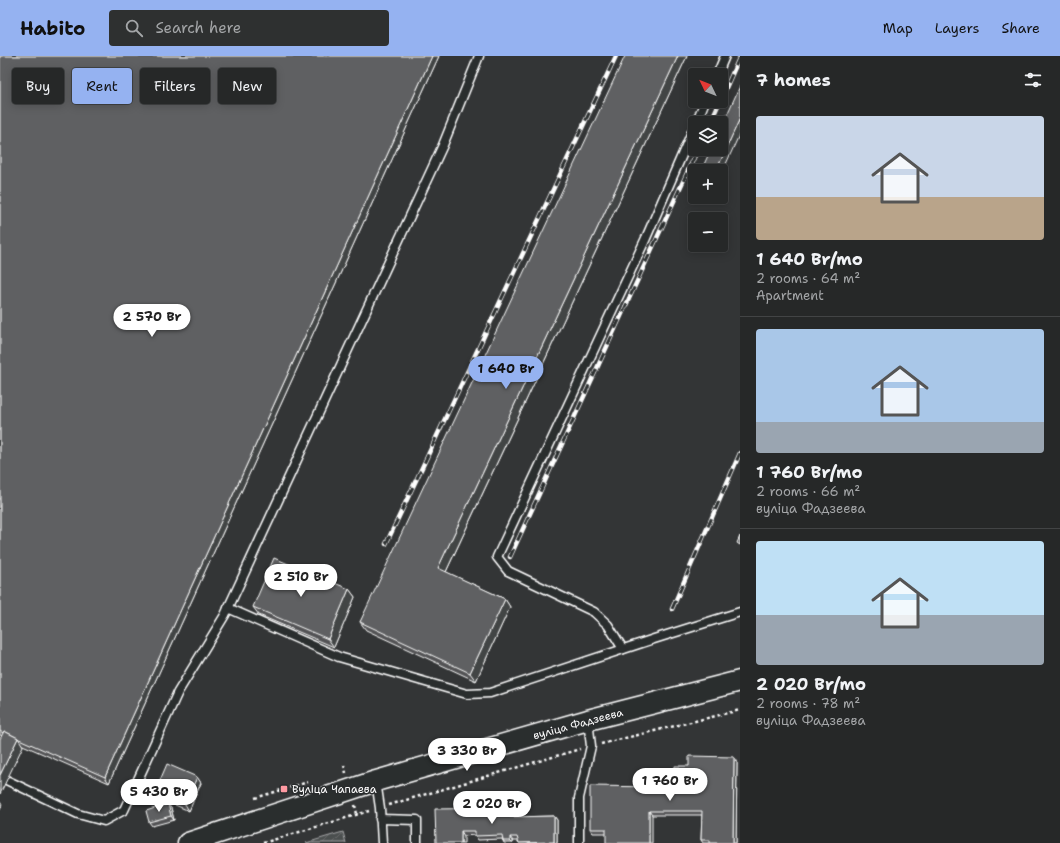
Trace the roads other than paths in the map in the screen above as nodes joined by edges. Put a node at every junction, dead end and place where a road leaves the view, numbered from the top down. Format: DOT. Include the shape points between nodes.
graph roads {
  1 [pos="479,56"];
  2 [pos="725,56"];
  3 [pos="720,68"];
  4 [pos="688,140"];
  5 [pos="228,608"];
  6 [pos="740,612"];
  7 [pos="623,649"];
  8 [pos="740,681"];
  9 [pos="588,720"];
  10 [pos="0,777"];
  11 [pos="376,781"];
  12 [pos="380,819"];
  13 [pos="188,843"];
  14 [pos="382,843"];
  15 [pos="417,843"];
  16 [pos="579,843"];
  1 -- 5 [label="lane" via="443,145"];
  2 -- 3 [label="lane"];
  4 -- 7 [label="lane" via="646,238 497,557 508,571 594,612 608,625"];
  5 -- 7 [label="lane" via="339,657 467,694 490,693"];
  5 -- 10 [label="lane" via="178,692 124,810 104,821 78,814"];
  6 -- 7 [label="lane"];
  8 -- 9 [label="street, вуліца Фадзеева"];
  9 -- 11 [label="street, вуліца Фадзеева"];
  9 -- 16 [label="lane" via="591,746 579,798"];
  11 -- 12 [label="lane"];
  11 -- 13 [label="street, вуліца Фадзеева"];
  12 -- 14 [label="lane"];
  12 -- 15 [label="lane" via="417,820"];
}
